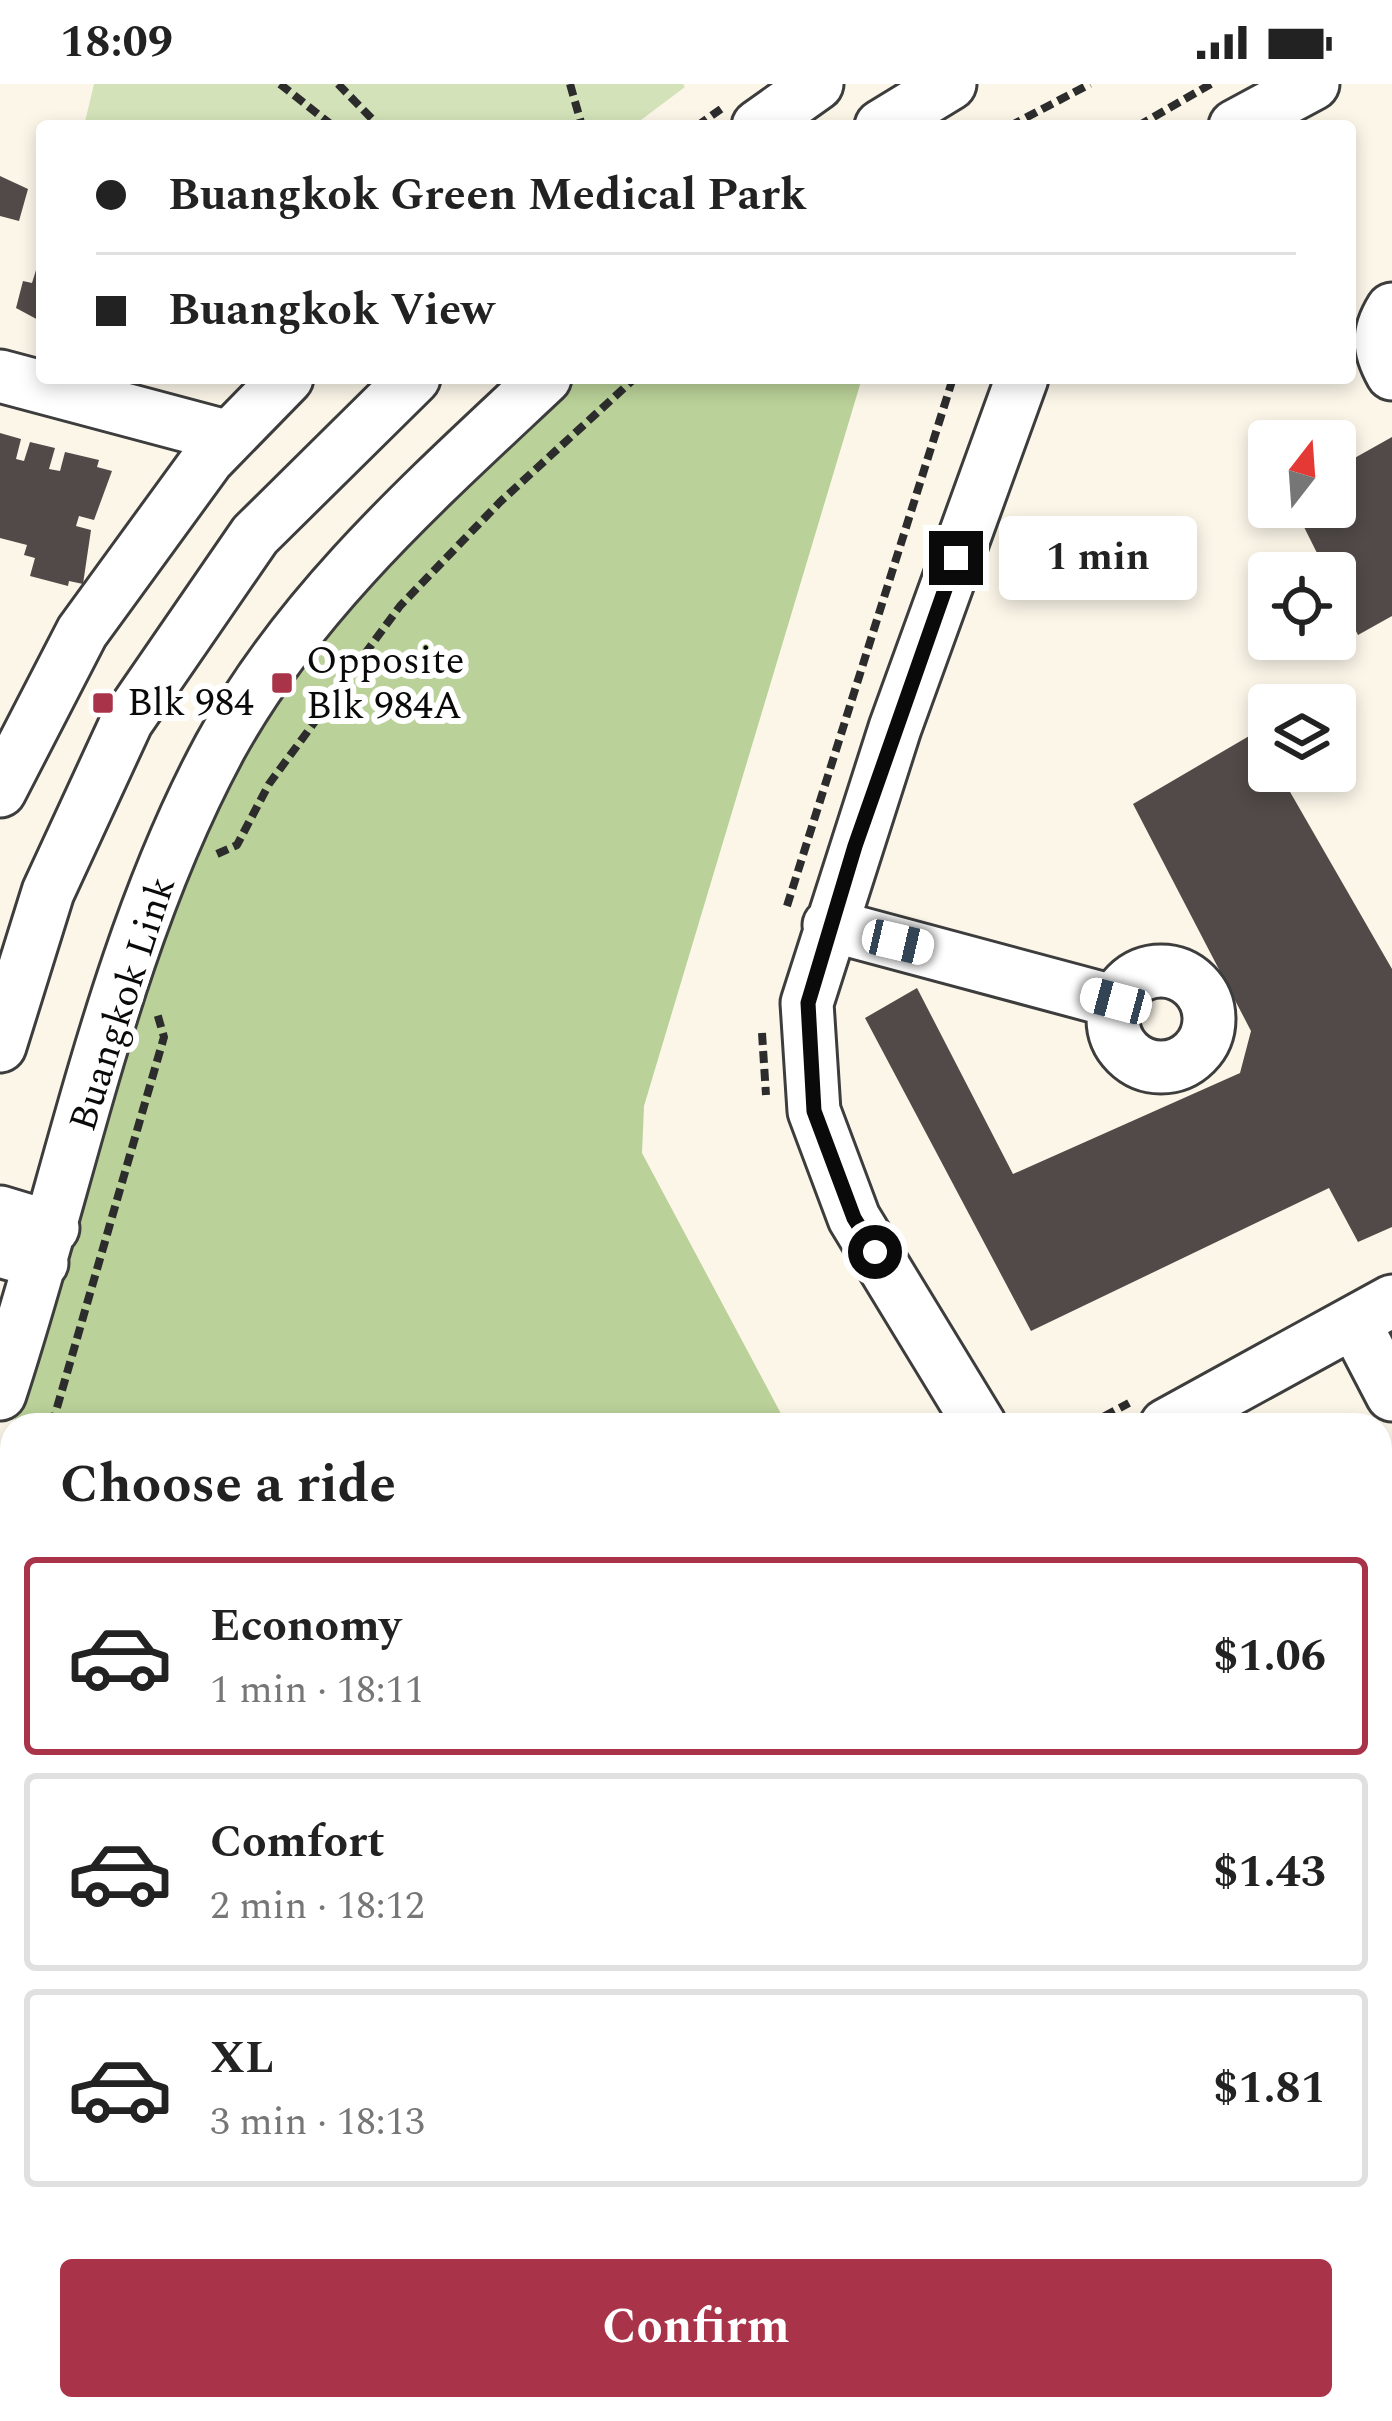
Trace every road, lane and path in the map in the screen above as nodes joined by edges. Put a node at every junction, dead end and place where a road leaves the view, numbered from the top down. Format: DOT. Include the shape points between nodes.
graph roads {
  1 [pos="280,84"];
  2 [pos="338,84"];
  3 [pos="570,84"];
  4 [pos="817,84"];
  5 [pos="950,84"];
  6 [pos="1090,84"];
  7 [pos="1211,84"];
  8 [pos="1313,84"];
  9 [pos="325,120"];
  10 [pos="372,120"];
  11 [pos="580,120"];
  12 [pos="766,120"];
  13 [pos="891,120"];
  14 [pos="1021,120"];
  15 [pos="1148,120"];
  16 [pos="1246,120"];
  17 [pos="0,376"];
  18 [pos="281,384"];
  19 [pos="408,384"];
  20 [pos="539,384"];
  21 [pos="628,384"];
  22 [pos="1020,384"];
  23 [pos="229,437"];
  24 [pos="0,791"];
  25 [pos="204,861"];
  26 [pos="829,926"];
  27 [pos="1116,1001"];
  28 [pos="155,1003"];
  29 [pos="0,1046"];
  30 [pos="0,1212"];
  31 [pos="32,1247"];
  32 [pos="1373,1311"];
  33 [pos="0,1394"];
  34 [pos="1392,1395"];
  35 [pos="55,1413"];
  36 [pos="973,1413"];
  37 [pos="1188,1413"];
  1 -- 9 [label="path"];
  2 -- 10 [label="path"];
  3 -- 11 [label="path"];
  4 -- 12 [label="street"];
  5 -- 13 [label="street"];
  6 -- 14 [label="path"];
  7 -- 15 [label="path"];
  8 -- 16 [label="street"];
  17 -- 23 [label="street"];
  18 -- 23 [label="street"];
  19 -- 29 [label="street" via="255,535 127,721 48,892"];
  20 -- 31 [label="street, Buangkok Link" via="390,524 303,626 221,745 139,927"];
  21 -- 25 [label="path" via="400,606 269,784 237,845"];
  22 -- 26 [label="street"];
  23 -- 24 [label="street" via="82,632"];
  26 -- 27 [label="street"];
  26 -- 36 [label="street" via="808,1003 814,1111 854,1218"];
  28 -- 35 [label="path" via="164,1036"];
  30 -- 31 [label="street"];
  31 -- 33 [label="street, Buangkok Link"];
  32 -- 34 [label="street"];
  32 -- 37 [label="street"];
}
